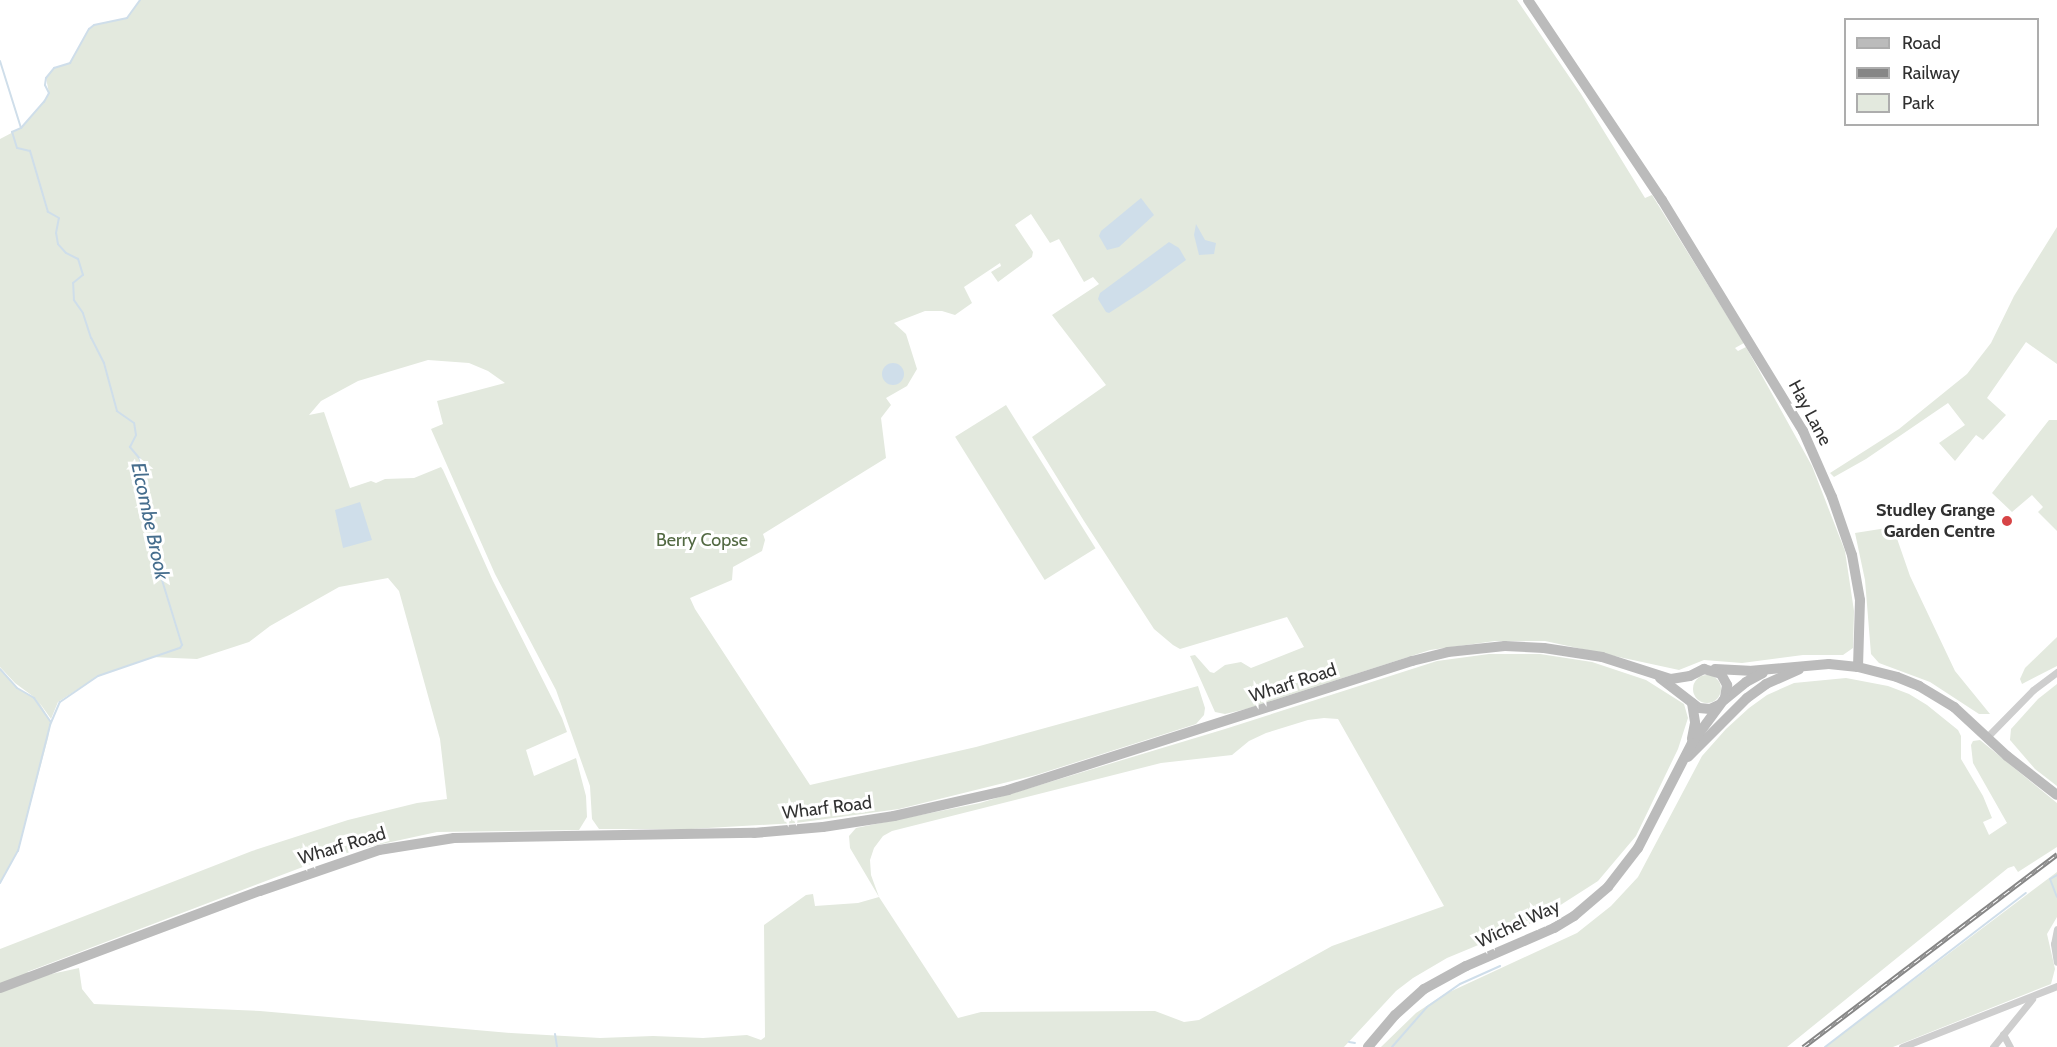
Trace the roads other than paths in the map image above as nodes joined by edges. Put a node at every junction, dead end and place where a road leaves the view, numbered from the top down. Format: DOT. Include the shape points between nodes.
graph roads {
  1 [pos="1527,0"];
  2 [pos="1810,664"];
  3 [pos="1858,668"];
  4 [pos="1712,669"];
  5 [pos="1768,670"];
  6 [pos="2057,672"];
  7 [pos="1656,676"];
  8 [pos="1690,676"];
  9 [pos="1690,701"];
  10 [pos="1722,703"];
  11 [pos="1987,737"];
  12 [pos="1692,743"];
  13 [pos="1680,766"];
  14 [pos="2057,795"];
  15 [pos="2057,929"];
  16 [pos="2057,962"];
  17 [pos="2057,986"];
  18 [pos="0,988"];
  19 [pos="2036,995"];
  20 [pos="2003,1034"];
  21 [pos="1368,1047"];
  22 [pos="1902,1047"];
  23 [pos="1993,1047"];
  24 [pos="2010,1047"];
  1 -- 3 [label="main road, Hay Lane" via="1668,209 1803,431 1852,555 1860,600"];
  2 -- 3 [label="main road, Wharf Road"];
  2 -- 5 [label="main road, Wharf Road"];
  2 -- 13 [label="main road" via="1752,694"];
  3 -- 11 [label="main road" via="1897,677 1925,689 1954,707"];
  4 -- 5 [label="main road, Wharf Road"];
  4 -- 8 [label="main road, Wharf Road"];
  4 -- 10 [label="main road" via="1725,680 1727,691"];
  5 -- 10 [label="main road, Wharf Road" via="1746,681"];
  6 -- 11 [label="street" via="2033,690"];
  7 -- 8 [label="main road, Wharf Road"];
  7 -- 9 [label="main road, Wharf Road"];
  7 -- 18 [label="main road, Wharf Road" via="1602,657 1553,649 1513,646 1461,650 1412,661 1019,786 894,816 754,833 482,837 403,845 309,873"];
  8 -- 9 [label="main road" via="1686,686"];
  9 -- 10 [label="main road" via="1707,710"];
  9 -- 12 [label="main road, Wichel Way" via="1695,726"];
  10 -- 12 [label="main road, Wichel Way"];
  11 -- 14 [label="main road"];
  12 -- 13 [label="main road, Wichel Way"];
  13 -- 21 [label="main road, Wichel Way" via="1631,858 1594,901 1554,928 1424,989"];
  15 -- 16 [label="street"];
  17 -- 19 [label="street"];
  19 -- 20 [label="street"];
  19 -- 22 [label="street"];
  20 -- 23 [label="street"];
  20 -- 24 [label="street"];
}
